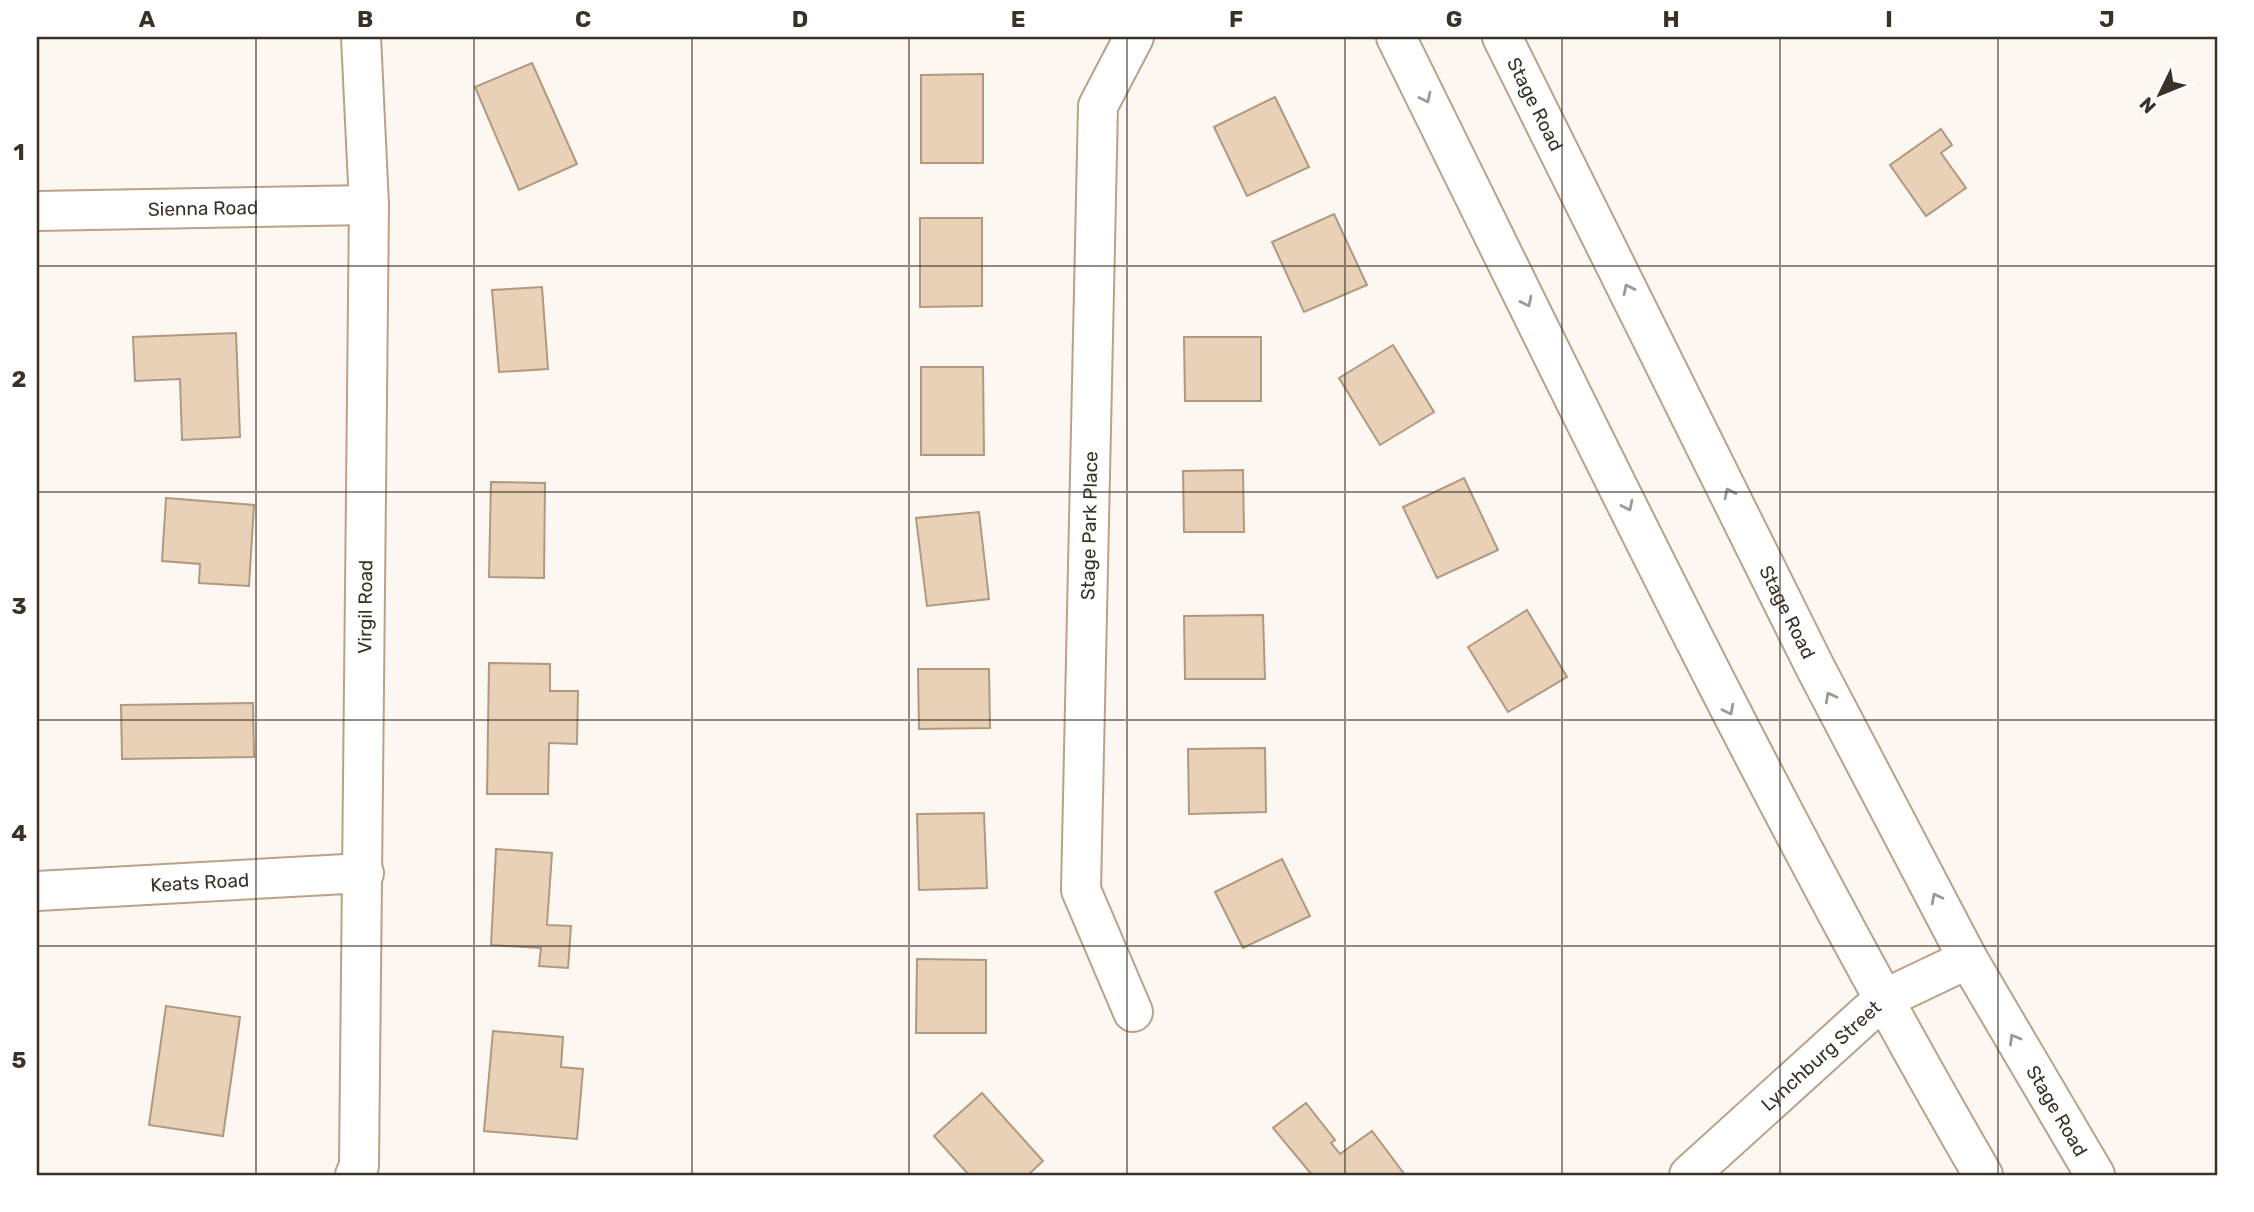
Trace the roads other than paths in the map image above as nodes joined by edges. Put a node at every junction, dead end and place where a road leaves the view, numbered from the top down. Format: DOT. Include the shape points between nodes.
graph roads {
  1 [pos="361,37"];
  2 [pos="1134,37"];
  3 [pos="1396,37"];
  4 [pos="1502,37"];
  5 [pos="369,205"];
  6 [pos="37,211"];
  7 [pos="364,873"];
  8 [pos="37,891"];
  9 [pos="1968,959"];
  10 [pos="1882,1000"];
  11 [pos="1133,1013"];
  12 [pos="355,1175"];
  13 [pos="1689,1175"];
  14 [pos="1983,1175"];
  15 [pos="2095,1175"];
  1 -- 5 [label="street, Virgil Road"];
  2 -- 11 [label="street, Stage Park Place" via="1098,106 1081,890"];
  3 -- 10 [label="street, one-way" via="1729,710"];
  9 -- 4 [label="street, Stage Road, one-way" via="1815,667"];
  5 -- 6 [label="street, Sienna Road"];
  5 -- 7 [label="street, Virgil Road"];
  7 -- 8 [label="street, Keats Road"];
  7 -- 12 [label="street, Virgil Road" via="359,1166"];
  9 -- 10 [label="street, Lynchburg Street"];
  15 -- 9 [label="street, Stage Road, one-way"];
  10 -- 13 [label="street, Lynchburg Street"];
  10 -- 14 [label="street"];
}
